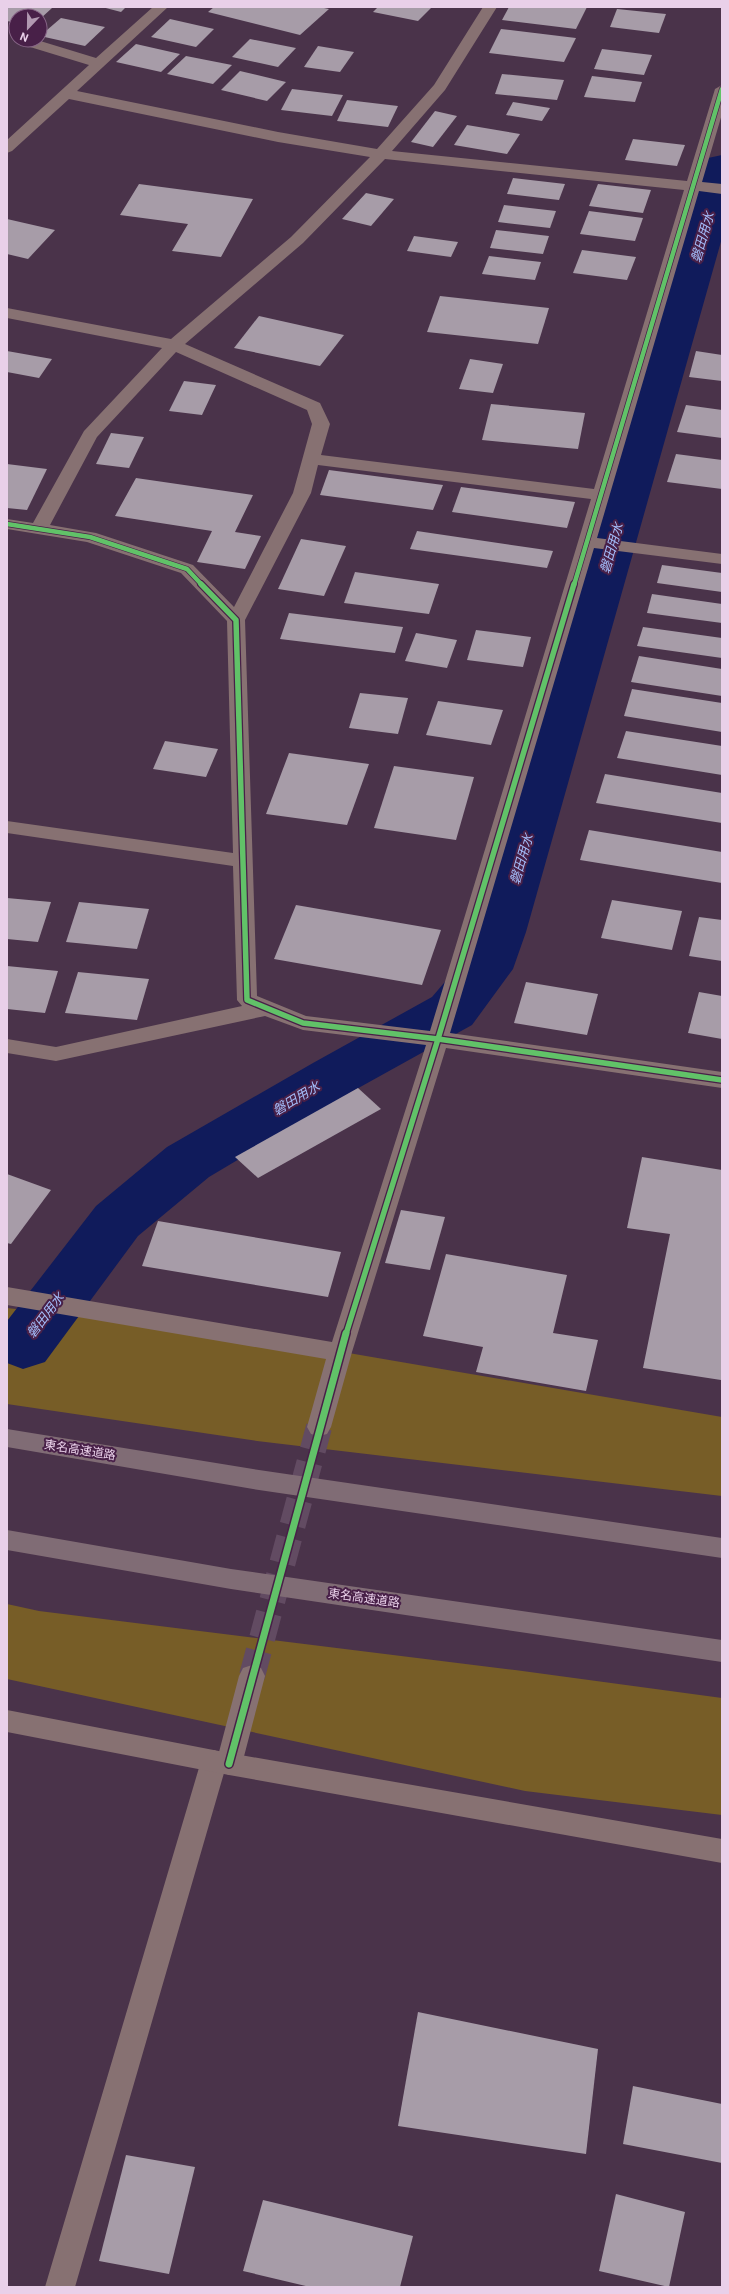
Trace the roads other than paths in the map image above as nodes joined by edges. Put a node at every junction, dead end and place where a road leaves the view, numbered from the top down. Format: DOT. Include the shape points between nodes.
graph roads {
  1 [pos="161,7"];
  2 [pos="490,7"];
  3 [pos="48,48"];
  4 [pos="100,64"];
  5 [pos="722,89"];
  6 [pos="68,94"];
  7 [pos="10,141"];
  8 [pos="381,154"];
  9 [pos="694,186"];
  10 [pos="722,189"];
  11 [pos="7,313"];
  12 [pos="174,345"];
  13 [pos="311,459"];
  14 [pos="601,495"];
  15 [pos="7,524"];
  16 [pos="39,528"];
  17 [pos="587,542"];
  18 [pos="722,559"];
  19 [pos="236,620"];
  20 [pos="7,827"];
  21 [pos="243,861"];
  22 [pos="266,1008"];
  23 [pos="438,1039"];
  24 [pos="7,1046"];
  25 [pos="722,1080"];
  26 [pos="7,1296"];
  27 [pos="340,1352"];
  28 [pos="319,1428"];
  29 [pos="7,1438"];
  30 [pos="7,1540"];
  31 [pos="722,1548"];
  32 [pos="722,1650"];
  33 [pos="252,1676"];
  34 [pos="7,1721"];
  35 [pos="221,1762"];
  36 [pos="722,1851"];
  37 [pos="60,2287"];
  1 -- 4 [label="street"];
  2 -- 8 [label="street" via="440,87"];
  3 -- 4 [label="street"];
  4 -- 6 [label="street"];
  5 -- 9 [label="street"];
  6 -- 7 [label="street"];
  6 -- 8 [label="street" via="278,137"];
  8 -- 9 [label="street"];
  8 -- 12 [label="street" via="296,240"];
  9 -- 10 [label="street"];
  9 -- 14 [label="street"];
  11 -- 12 [label="street"];
  12 -- 13 [label="street" via="314,407 321,424"];
  12 -- 16 [label="street" via="90,435"];
  13 -- 14 [label="street"];
  13 -- 19 [label="street" via="302,493"];
  14 -- 17 [label="street"];
  15 -- 16 [label="street"];
  16 -- 19 [label="street" via="90,537 187,569"];
  17 -- 18 [label="street"];
  17 -- 23 [label="street"];
  19 -- 21 [label="street"];
  20 -- 21 [label="street"];
  21 -- 22 [label="street" via="247,1000"];
  22 -- 23 [label="street" via="303,1023"];
  22 -- 24 [label="street" via="56,1054"];
  23 -- 25 [label="street"];
  23 -- 27 [label="street"];
  26 -- 27 [label="street"];
  27 -- 28 [label="street"];
  29 -- 31 [label="highway, 東名高速道路" via="259,1480"];
  30 -- 32 [label="highway, 東名高速道路" via="231,1579"];
  33 -- 35 [label="street"];
  34 -- 35 [label="street"];
  35 -- 36 [label="street"];
  35 -- 37 [label="street"];
}
